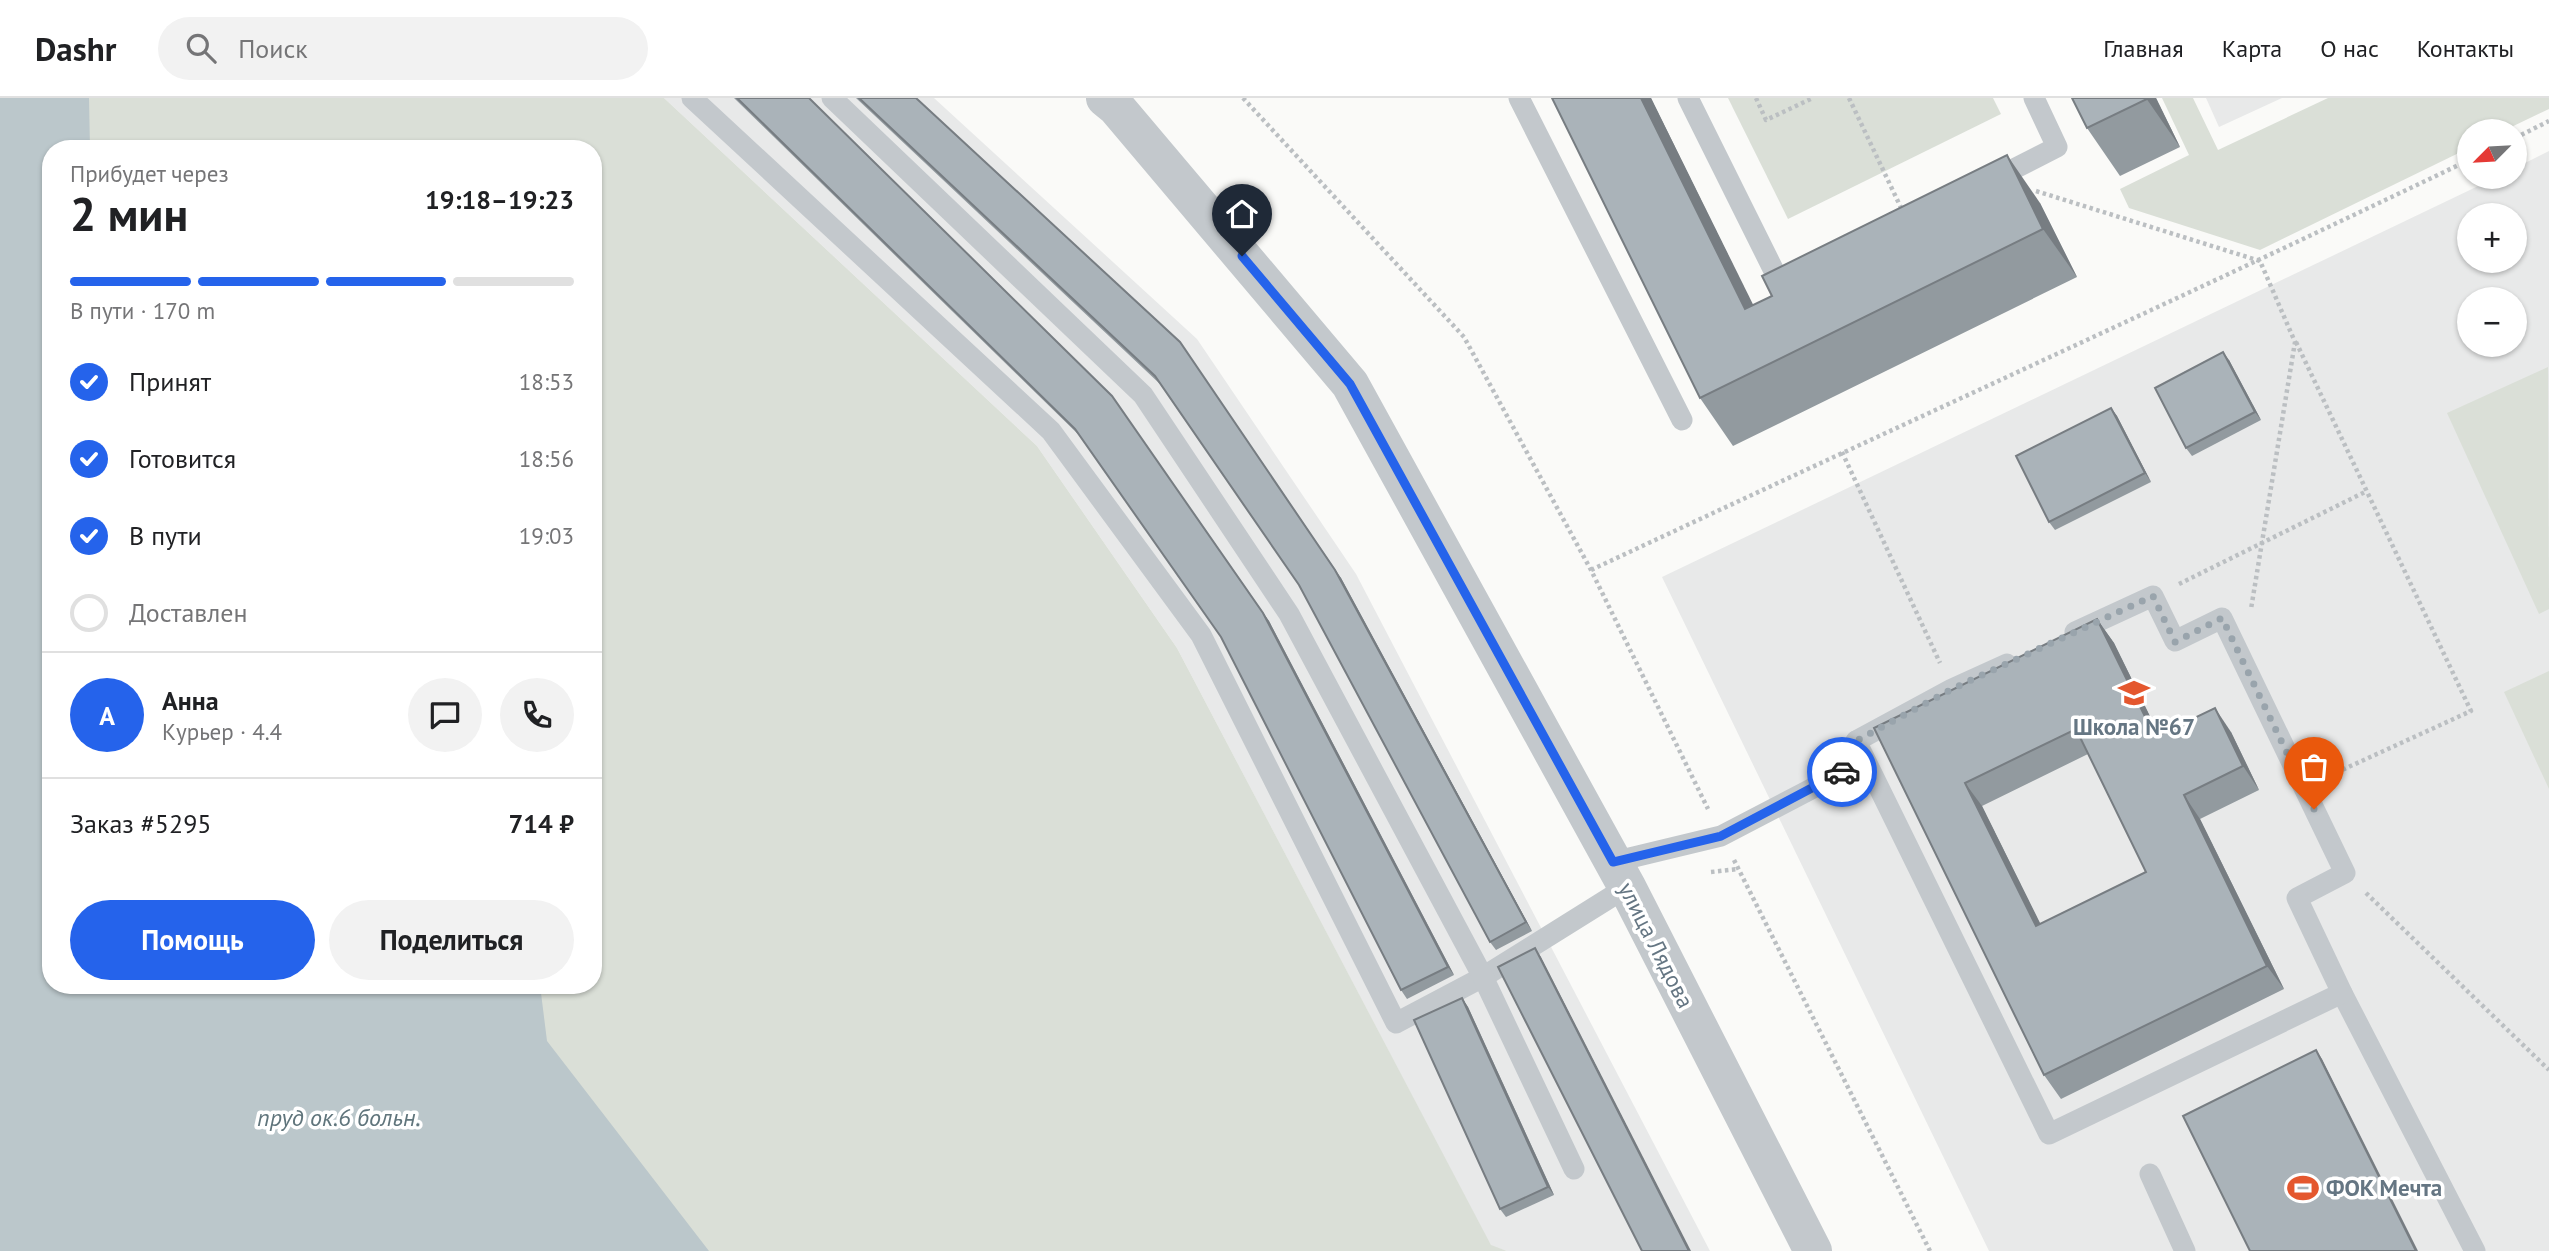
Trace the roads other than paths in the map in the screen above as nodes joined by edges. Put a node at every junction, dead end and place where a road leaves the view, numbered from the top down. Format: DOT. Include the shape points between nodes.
graph roads {
  1 [pos="692,98"];
  2 [pos="832,98"];
  3 [pos="1105,98"];
  4 [pos="1519,98"];
  5 [pos="1688,98"];
  6 [pos="2034,98"];
  7 [pos="1970,191"];
  8 [pos="1805,275"];
  9 [pos="1682,420"];
  10 [pos="2052,643"];
  11 [pos="2027,654"];
  12 [pos="1856,741"];
  13 [pos="1620,875"];
  14 [pos="1483,976"];
  15 [pos="2342,993"];
  16 [pos="1574,1168"];
  17 [pos="2150,1174"];
  18 [pos="1813,1251"];
  19 [pos="2185,1251"];
  20 [pos="2475,1251"];
  1 -- 14 [label="lane" via="1051,431 1200,635 1396,1023"];
  2 -- 14 [label="lane" via="1143,395 1289,614"];
  3 -- 13 [label="street, улица Лядова" via="1350,384"];
  4 -- 9 [label="lane"];
  5 -- 8 [label="lane" via="1782,287"];
  6 -- 7 [label="lane" via="2057,147"];
  10 -- 15 [label="lane" via="2153,596 2175,642 2222,618 2345,873 2297,898"];
  11 -- 12 [label="lane"];
  12 -- 13 [label="lane" via="1840,774 1721,836"];
  12 -- 15 [label="lane" via="2049,1134"];
  13 -- 14 [label="lane"];
  13 -- 18 [label="street, улица Лядова"];
  14 -- 16 [label="lane"];
  15 -- 20 [label="lane"];
  17 -- 19 [label="lane"];
}
